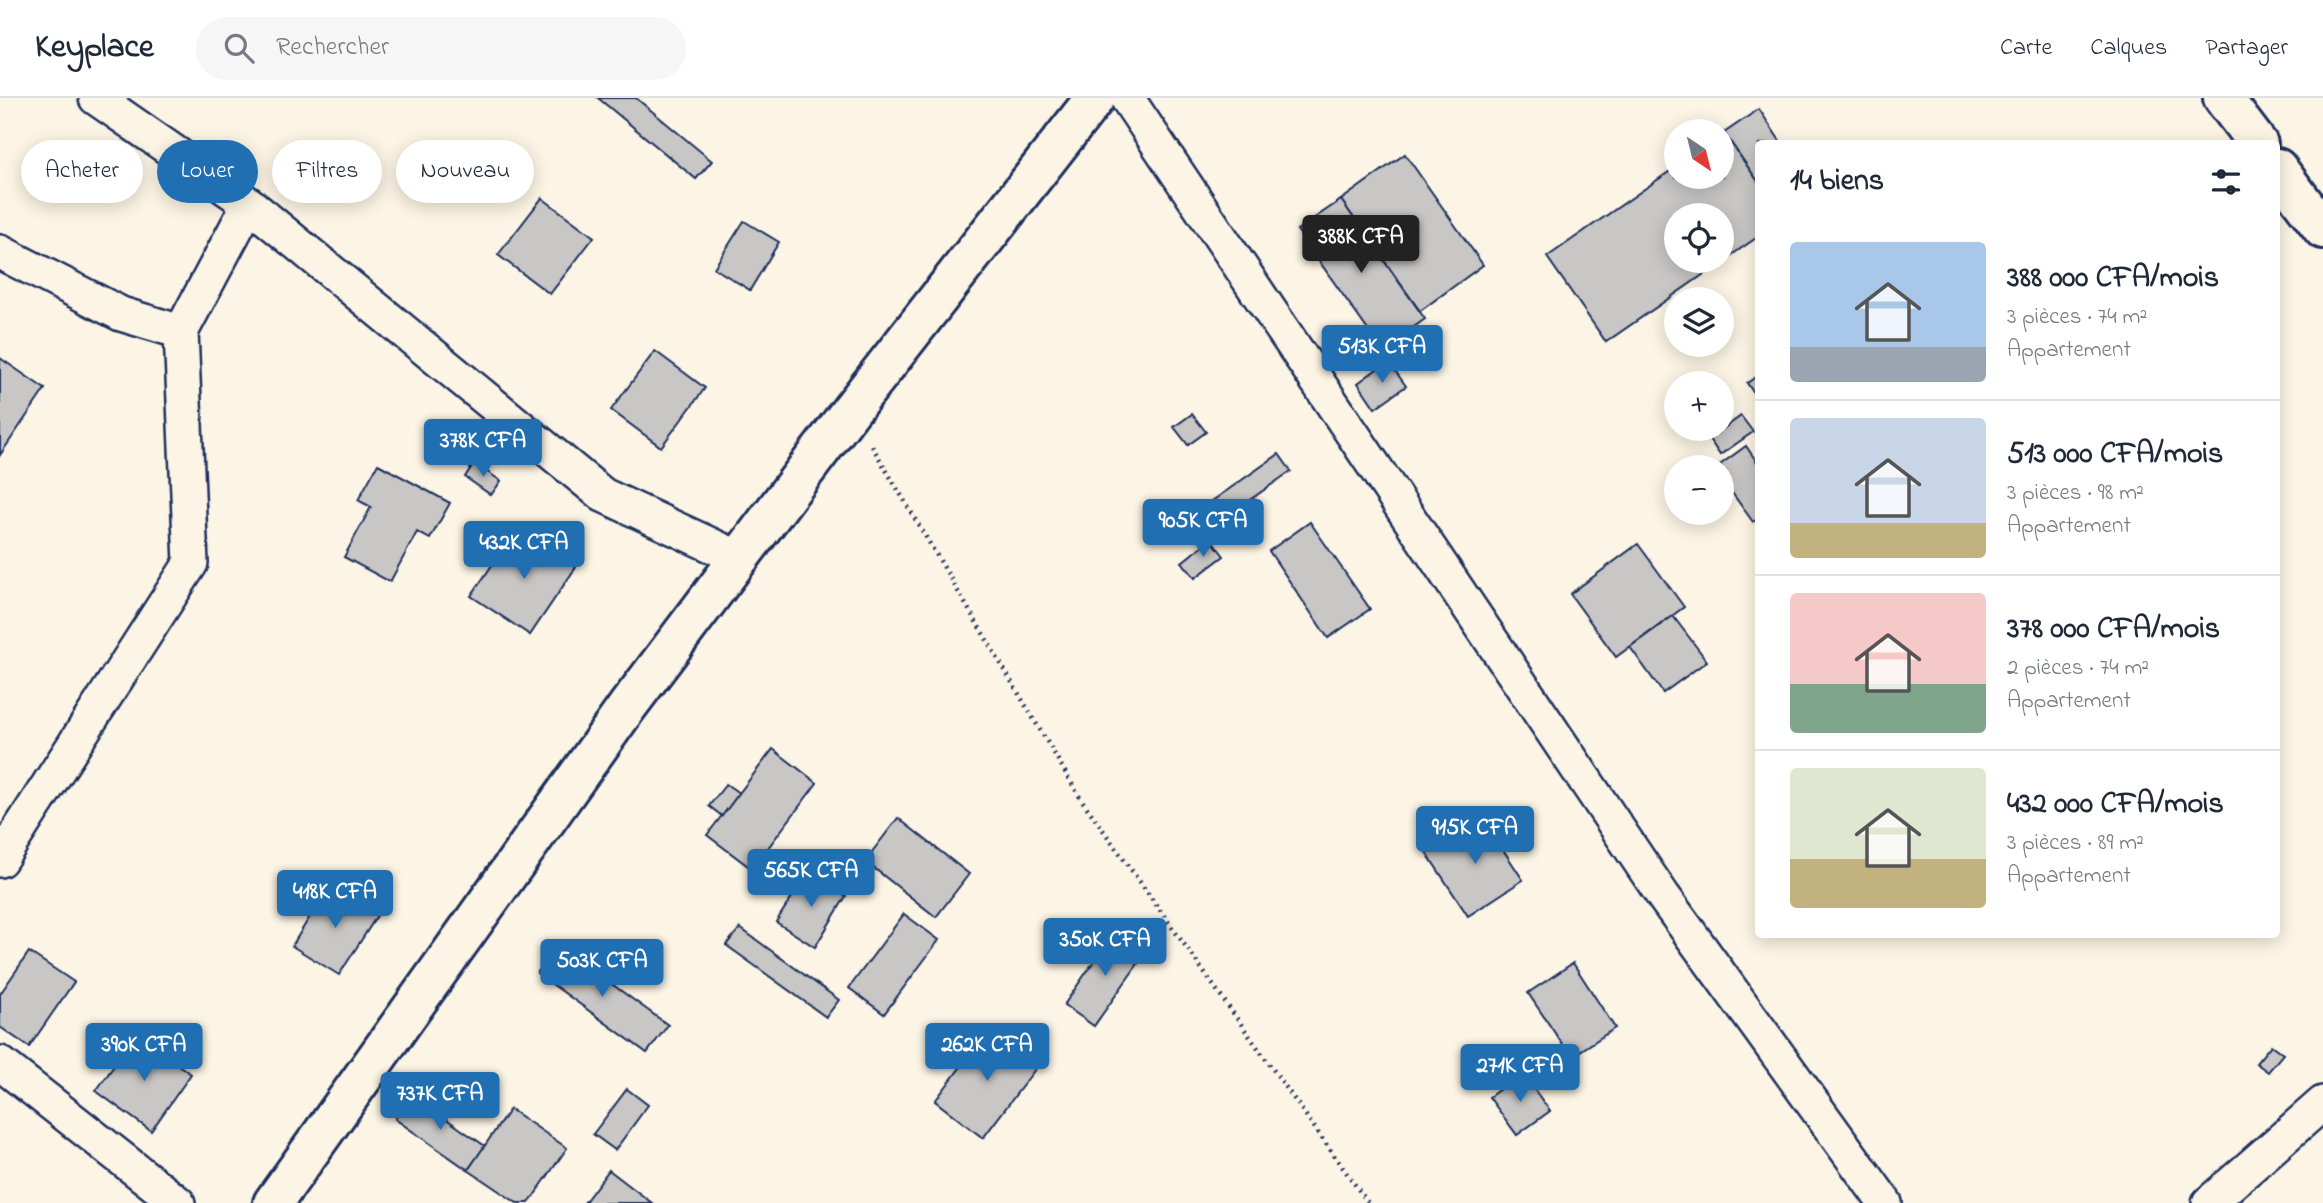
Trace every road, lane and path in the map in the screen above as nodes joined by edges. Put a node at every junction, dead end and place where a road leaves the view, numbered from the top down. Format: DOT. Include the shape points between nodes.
graph roads {
  1 [pos="96,98"];
  2 [pos="1096,98"];
  3 [pos="1127,98"];
  4 [pos="2223,98"];
  5 [pos="2255,140"];
  6 [pos="2280,172"];
  7 [pos="249,204"];
  8 [pos="2323,229"];
  9 [pos="0,252"];
  10 [pos="181,332"];
  11 [pos="851,410"];
  12 [pos="739,558"];
  13 [pos="0,860"];
  14 [pos="0,1063"];
  15 [pos="2323,1102"];
  16 [pos="178,1203"];
  17 [pos="273,1203"];
  18 [pos="1367,1203"];
  19 [pos="1885,1203"];
  20 [pos="2209,1203"];
  1 -- 7 [label="street"];
  2 -- 11 [label="main road"];
  3 -- 19 [label="street" via="1663,896"];
  4 -- 5 [label="main road"];
  6 -- 8 [label="main road"];
  7 -- 10 [label="street"];
  7 -- 12 [label="street" via="603,495"];
  9 -- 10 [label="street" via="121,314"];
  10 -- 13 [label="street" via="191,563"];
  11 -- 12 [label="main road"];
  11 -- 18 [label="path" via="1082,799"];
  12 -- 17 [label="main road"];
  14 -- 16 [label="street"];
  15 -- 20 [label="street"];
}
